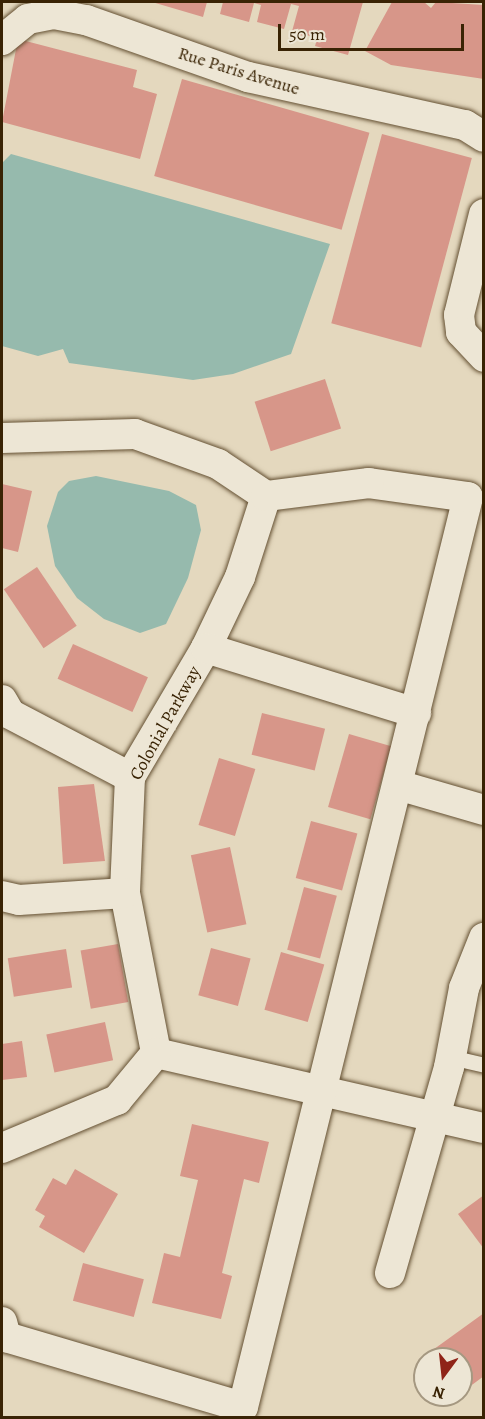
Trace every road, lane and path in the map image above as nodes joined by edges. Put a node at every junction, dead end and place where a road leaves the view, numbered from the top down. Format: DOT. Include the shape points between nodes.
graph roads {
  1 [pos="2,40"];
  2 [pos="483,137"];
  3 [pos="483,214"];
  4 [pos="483,357"];
  5 [pos="2,438"];
  6 [pos="266,496"];
  7 [pos="206,648"];
  8 [pos="2,700"];
  9 [pos="416,712"];
  10 [pos="130,777"];
  11 [pos="398,785"];
  12 [pos="483,810"];
  13 [pos="125,893"];
  14 [pos="2,896"];
  15 [pos="483,938"];
  16 [pos="475,981"];
  17 [pos="156,1053"];
  18 [pos="450,1057"];
  19 [pos="483,1065"];
  20 [pos="321,1092"];
  21 [pos="434,1117"];
  22 [pos="483,1128"];
  23 [pos="2,1148"];
  24 [pos="390,1273"];
  25 [pos="2,1322"];
  1 -- 2 [label="street, Rue Paris Avenue" via="28,19 54,14 86,20 248,77 431,117"];
  3 -- 4 [label="street" via="459,315 464,338"];
  5 -- 6 [label="street" via="135,434 218,464"];
  6 -- 7 [label="street, Colonial Parkway" via="240,577"];
  6 -- 9 [label="street" via="369,483 468,497"];
  7 -- 9 [label="street"];
  7 -- 10 [label="street, Colonial Parkway"];
  8 -- 10 [label="street" via="10,714"];
  9 -- 11 [label="street"];
  10 -- 13 [label="street, Colonial Parkway"];
  11 -- 12 [label="street"];
  11 -- 20 [label="street"];
  13 -- 14 [label="street" via="19,900"];
  13 -- 17 [label="street, Colonial Parkway"];
  15 -- 16 [label="street"];
  16 -- 18 [label="street"];
  17 -- 20 [label="street"];
  17 -- 23 [label="street" via="117,1100"];
  18 -- 19 [label="lane"];
  18 -- 21 [label="street"];
  20 -- 21 [label="street"];
  20 -- 25 [label="street" via="243,1407 6,1337"];
  21 -- 22 [label="street"];
  21 -- 24 [label="street"];
}
